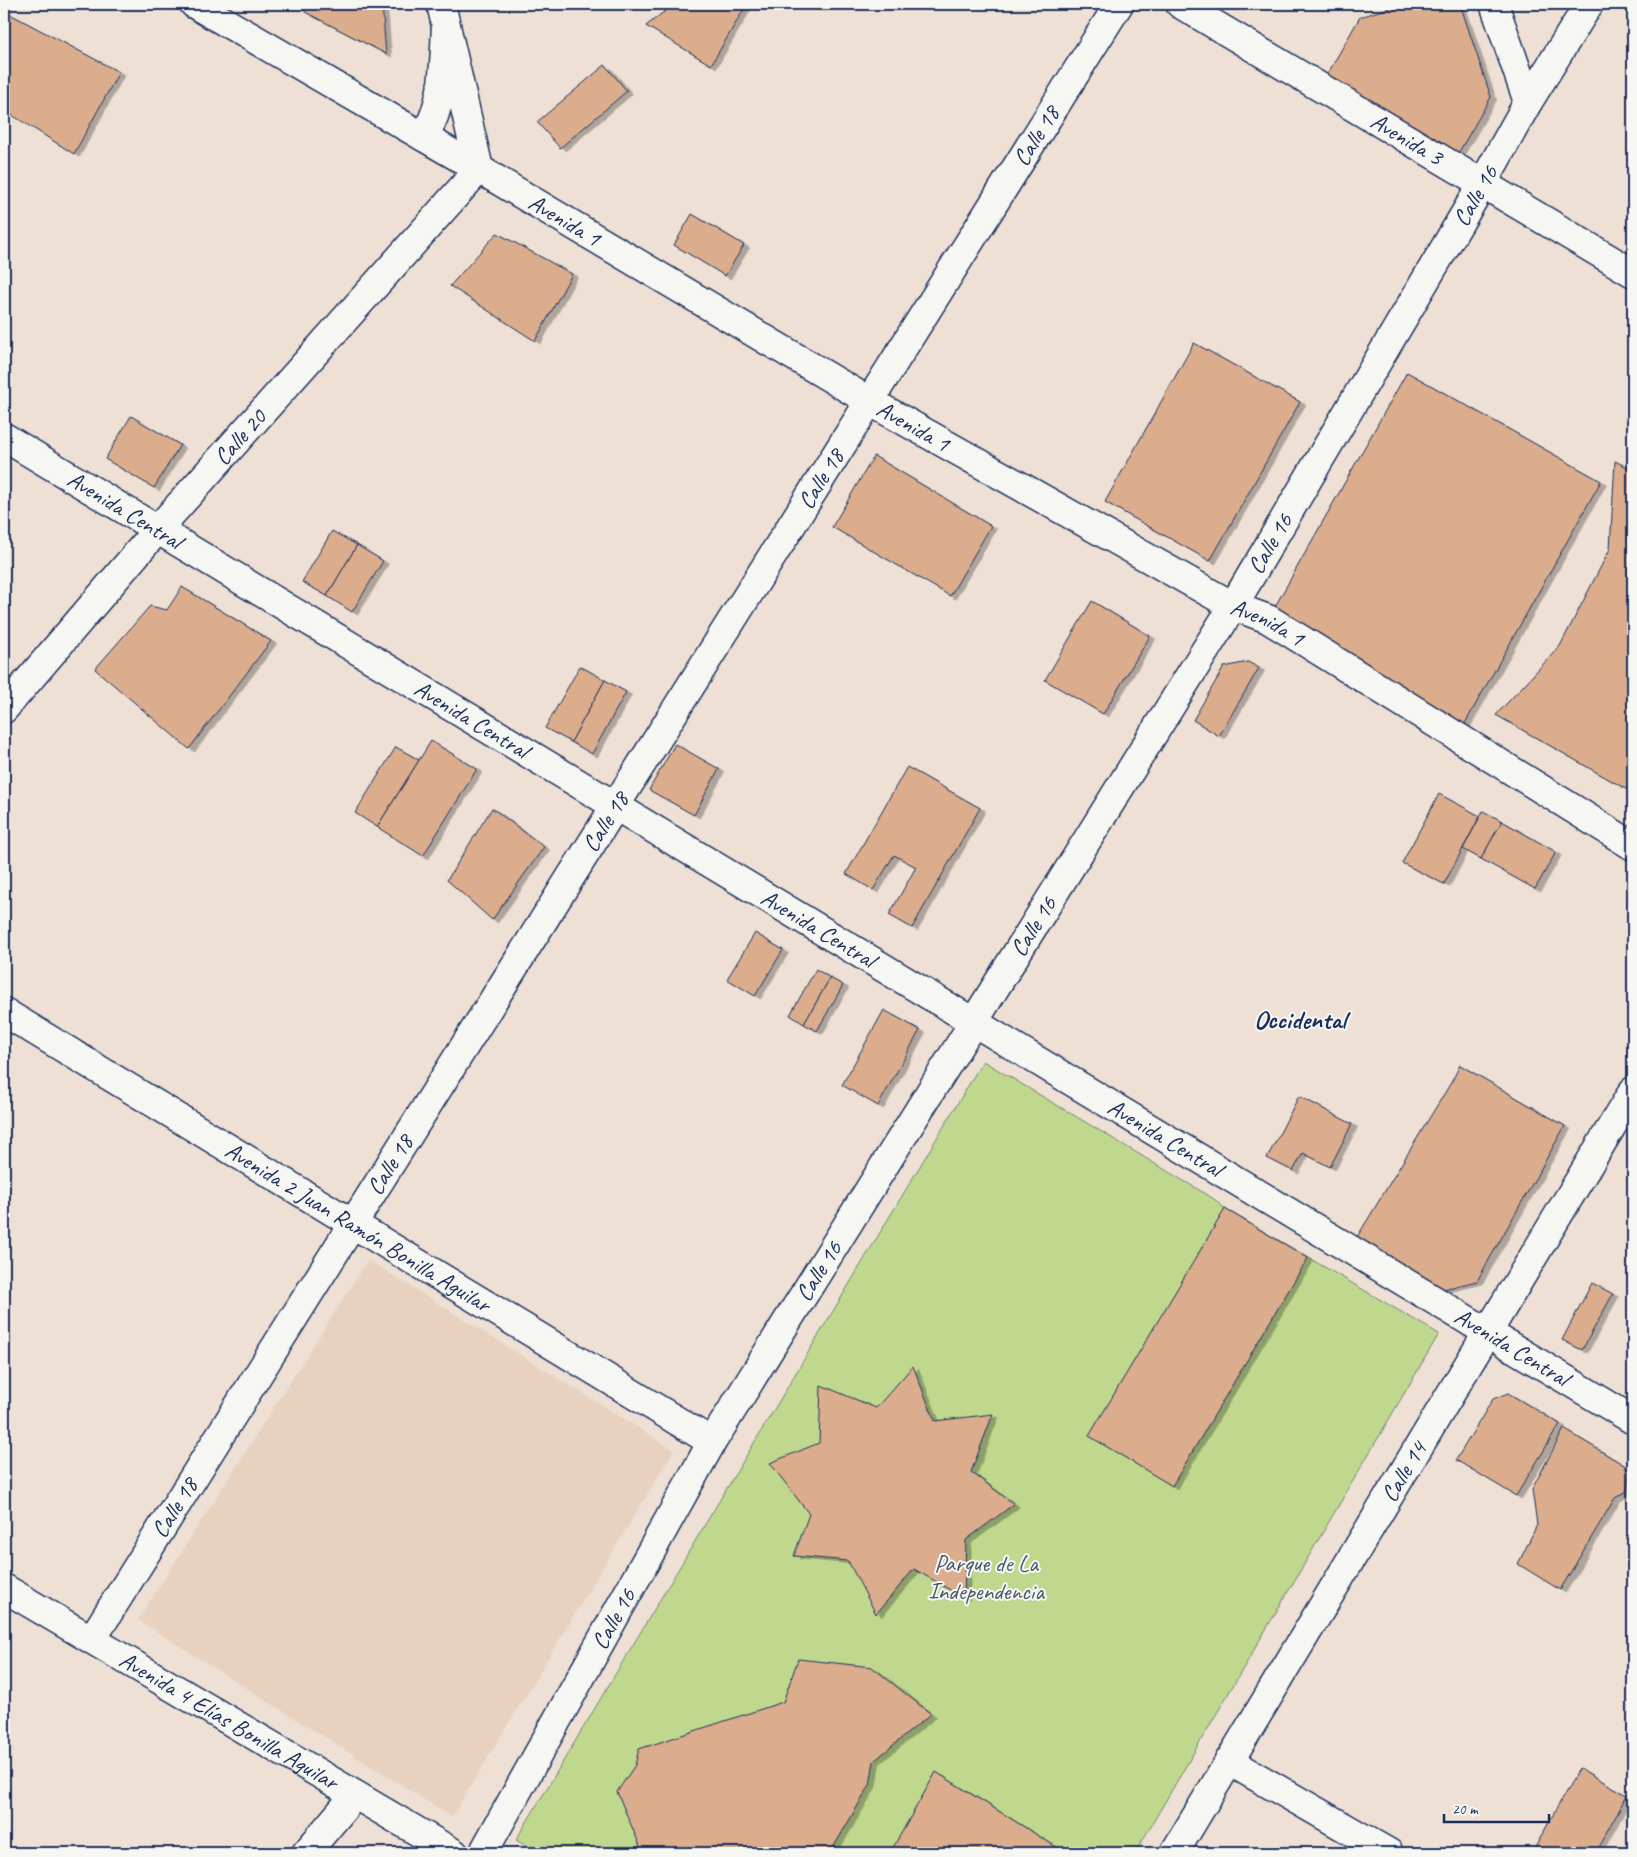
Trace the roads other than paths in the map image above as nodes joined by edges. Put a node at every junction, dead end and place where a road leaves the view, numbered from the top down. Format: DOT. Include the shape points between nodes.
graph roads {
  1 [pos="194,4"];
  2 [pos="1119,4"];
  3 [pos="1180,4"];
  4 [pos="1494,4"];
  5 [pos="1589,4"];
  6 [pos="444,14"];
  7 [pos="1528,102"];
  8 [pos="424,138"];
  9 [pos="479,169"];
  10 [pos="1483,183"];
  11 [pos="1633,273"];
  12 [pos="869,401"];
  13 [pos="4,437"];
  14 [pos="157,530"];
  15 [pos="1233,606"];
  16 [pos="4,709"];
  17 [pos="615,806"];
  18 [pos="1633,846"];
  19 [pos="4,1012"];
  20 [pos="974,1022"];
  21 [pos="1633,1091"];
  22 [pos="353,1223"];
  23 [pos="1488,1333"];
  24 [pos="1633,1420"];
  25 [pos="712,1442"];
  26 [pos="4,1588"];
  27 [pos="92,1639"];
  28 [pos="1230,1761"];
  29 [pos="355,1795"];
  30 [pos="306,1853"];
  31 [pos="454,1853"];
  32 [pos="483,1853"];
  33 [pos="1174,1853"];
  34 [pos="1389,1853"];
  1 -- 8 [label="street, Avenida 1"];
  2 -- 12 [label="street, Calle 18"];
  3 -- 10 [label="street, Avenida 3"];
  4 -- 7 [label="street"];
  5 -- 7 [label="street, Calle 16"];
  6 -- 8 [label="street" via="443,89 434,120"];
  6 -- 9 [label="street"];
  7 -- 10 [label="street, Calle 16"];
  8 -- 9 [label="street, Avenida 1"];
  9 -- 12 [label="street, Avenida 1"];
  9 -- 14 [label="street, Calle 20"];
  10 -- 11 [label="street, Avenida 3"];
  10 -- 15 [label="street, Calle 16"];
  12 -- 15 [label="street, Avenida 1"];
  12 -- 17 [label="street, Calle 18"];
  13 -- 14 [label="street, Avenida Central"];
  14 -- 16 [label="street, Calle 20"];
  14 -- 17 [label="street, Avenida Central"];
  15 -- 18 [label="street, Avenida 1" via="1268,619"];
  15 -- 20 [label="street, Calle 16"];
  17 -- 20 [label="street, Avenida Central"];
  17 -- 22 [label="street, Calle 18"];
  19 -- 22 [label="street, Avenida 2 Juan Ramón Bonilla Aguilar"];
  20 -- 23 [label="street, Avenida Central"];
  20 -- 25 [label="street, Calle 16"];
  21 -- 23 [label="street, Calle 14"];
  22 -- 25 [label="street, Avenida 2 Juan Ramón Bonilla Aguilar"];
  22 -- 27 [label="street, Calle 18"];
  23 -- 24 [label="street, Avenida Central"];
  23 -- 28 [label="street, Calle 14"];
  25 -- 32 [label="street, Calle 16"];
  26 -- 27 [label="street, Avenida 4 Elías Bonilla Aguilar"];
  27 -- 29 [label="street, Avenida 4 Elías Bonilla Aguilar"];
  28 -- 33 [label="street, Calle 14"];
  28 -- 34 [label="street"];
  29 -- 30 [label="street"];
  29 -- 31 [label="street, Avenida 4 Elías Bonilla Aguilar"];
}
